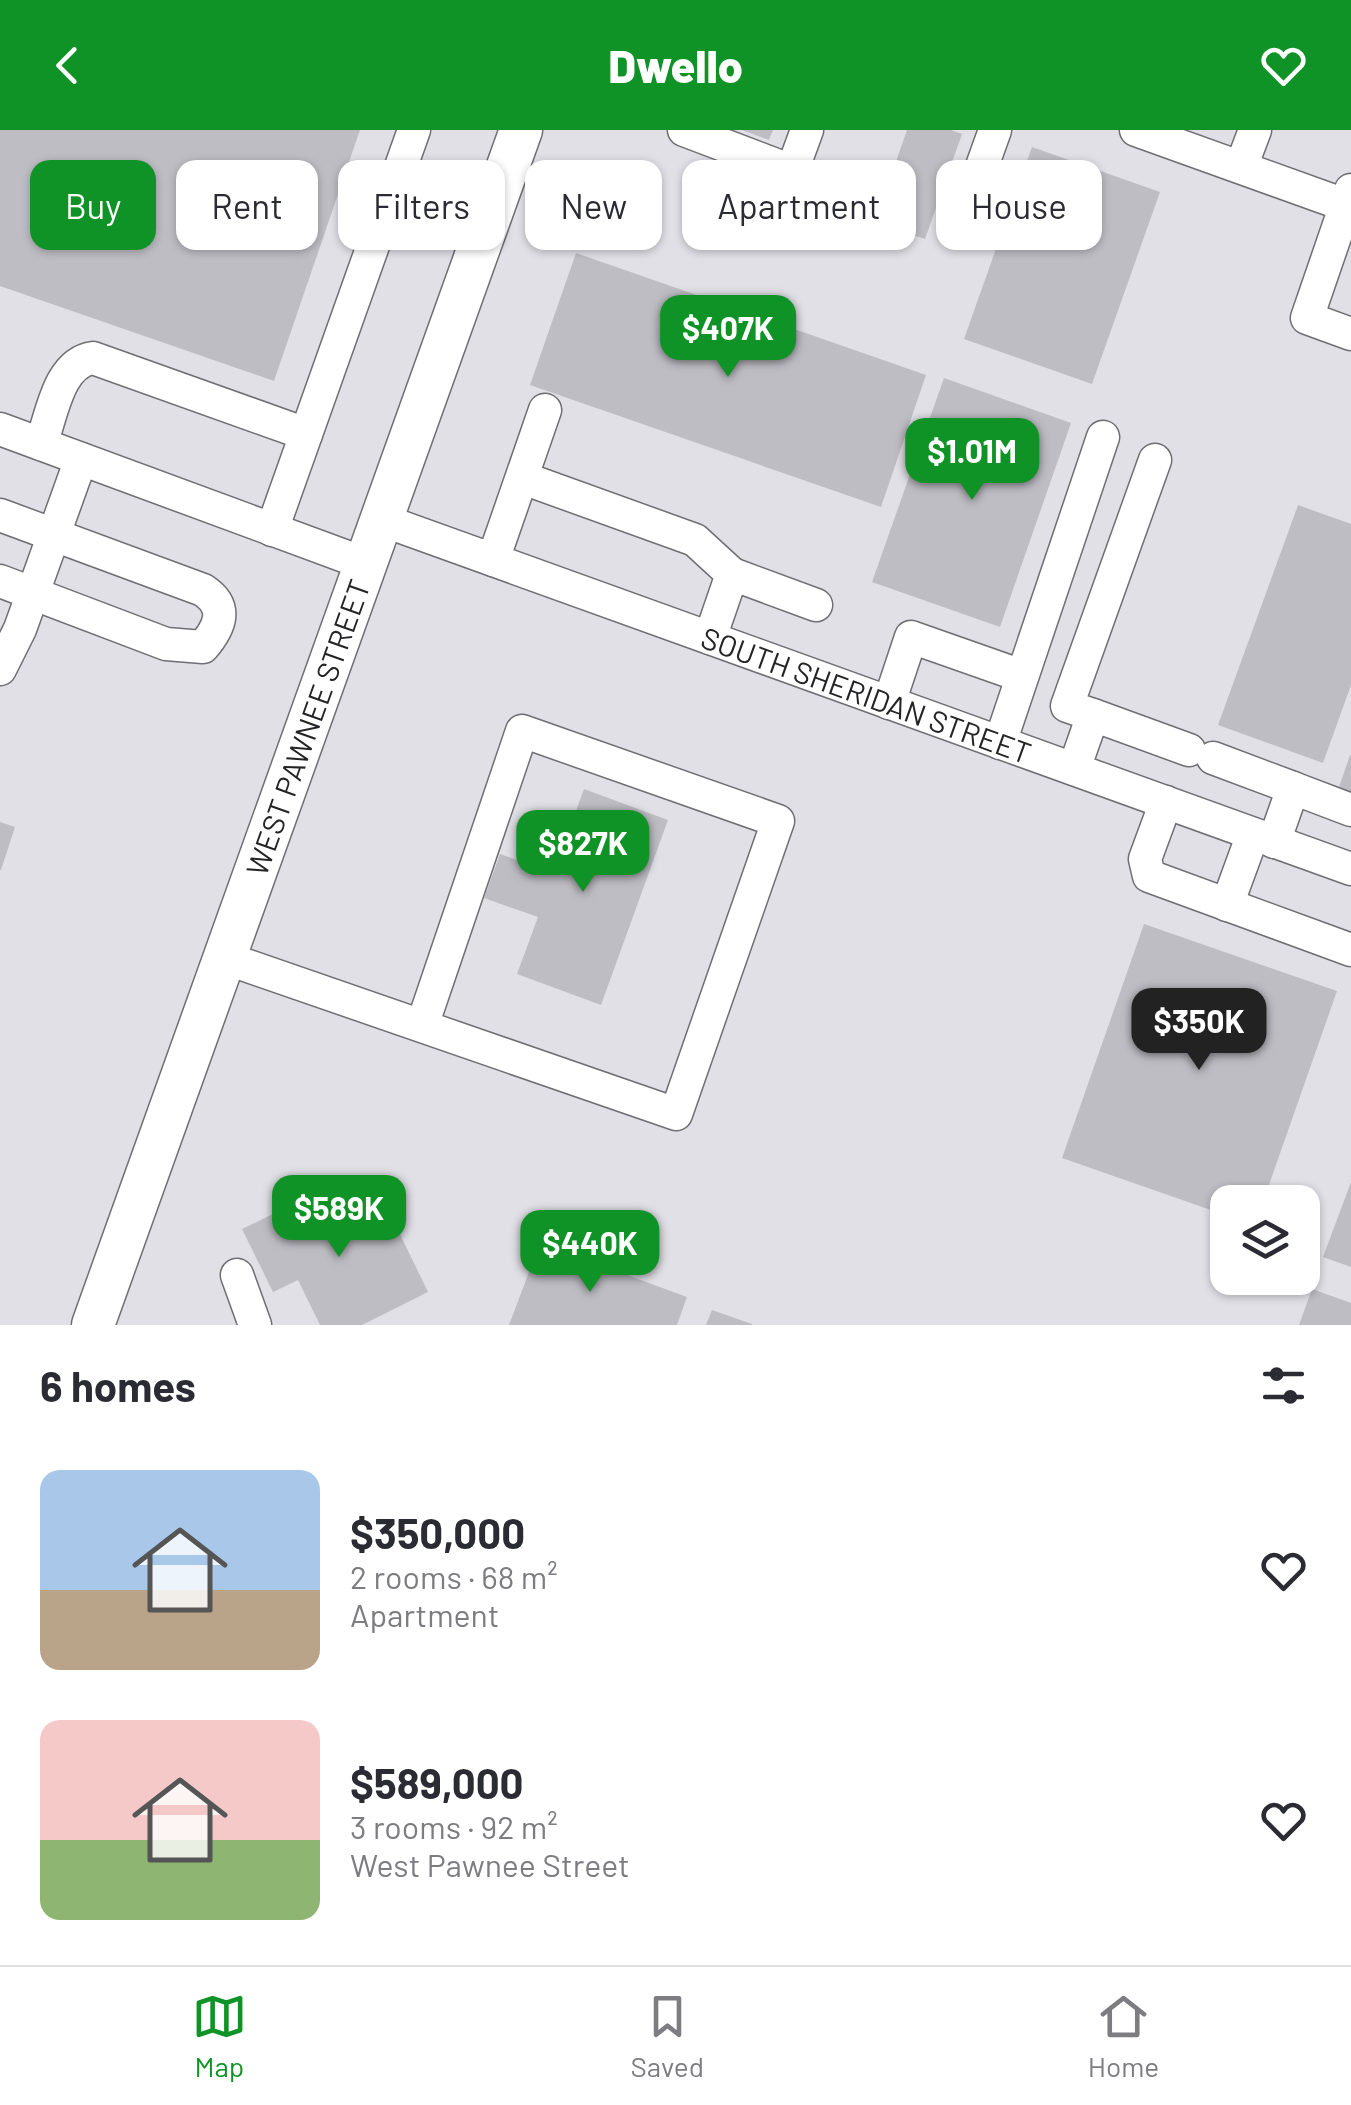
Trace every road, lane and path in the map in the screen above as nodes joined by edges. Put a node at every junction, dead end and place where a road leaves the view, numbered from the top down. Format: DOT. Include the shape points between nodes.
graph roads {
  1 [pos="414,130"];
  2 [pos="521,130"];
  3 [pos="684,130"];
  4 [pos="807,130"];
  5 [pos="995,130"];
  6 [pos="1136,130"];
  7 [pos="1254,130"];
  8 [pos="984,160"];
  9 [pos="1241,167"];
  10 [pos="1348,198"];
  11 [pos="1351,334"];
  12 [pos="545,410"];
  13 [pos="0,429"];
  14 [pos="306,434"];
  15 [pos="1103,437"];
  16 [pos="41,444"];
  17 [pos="82,459"];
  18 [pos="1156,460"];
  19 [pos="523,478"];
  20 [pos="0,515"];
  21 [pos="382,520"];
  22 [pos="272,530"];
  23 [pos="54,535"];
  24 [pos="493,560"];
  25 [pos="366,564"];
  26 [pos="732,574"];
  27 [pos="0,581"];
  28 [pos="33,593"];
  29 [pos="816,605"];
  30 [pos="710,638"];
  31 [pos="0,669"];
  32 [pos="1022,676"];
  33 [pos="888,702"];
  34 [pos="1093,716"];
  35 [pos="1000,742"];
  36 [pos="1074,769"];
  37 [pos="1293,788"];
  38 [pos="1166,802"];
  39 [pos="1351,810"];
  40 [pos="1264,838"];
  41 [pos="1351,869"];
  42 [pos="1227,905"];
  43 [pos="1351,950"];
  44 [pos="225,958"];
  45 [pos="422,1026"];
  46 [pos="237,1275"];
  47 [pos="98,1324"];
  48 [pos="256,1325"];
  1 -- 14 [label="street"];
  2 -- 21 [label="main road, WEST PAWNEE STREET"];
  3 -- 4 [label="street" via="792,171"];
  5 -- 8 [label="street"];
  6 -- 9 [label="street"];
  7 -- 9 [label="street"];
  9 -- 10 [label="street"];
  10 -- 11 [label="street" via="1307,318"];
  12 -- 19 [label="street"];
  13 -- 16 [label="street"];
  14 -- 16 [label="street" via="94,358 79,360 68,372"];
  14 -- 22 [label="street"];
  15 -- 32 [label="street"];
  16 -- 17 [label="street"];
  17 -- 22 [label="street"];
  17 -- 23 [label="street"];
  18 -- 34 [label="street" via="1067,706"];
  19 -- 24 [label="street"];
  19 -- 26 [label="street" via="695,540"];
  20 -- 23 [label="street"];
  21 -- 24 [label="street, SOUTH SHERIDAN STREET"];
  21 -- 25 [label="main road, WEST PAWNEE STREET"];
  22 -- 25 [label="street"];
  23 -- 28 [label="street"];
  23 -- 28 [label="street" via="204,590 220,612 214,634 202,648 186,648"];
  24 -- 30 [label="street, SOUTH SHERIDAN STREET"];
  25 -- 44 [label="main road, WEST PAWNEE STREET"];
  26 -- 29 [label="street"];
  26 -- 30 [label="street"];
  27 -- 28 [label="street"];
  28 -- 31 [label="street"];
  30 -- 33 [label="street, SOUTH SHERIDAN STREET"];
  32 -- 33 [label="street" via="911,638"];
  32 -- 35 [label="street"];
  33 -- 35 [label="street, SOUTH SHERIDAN STREET"];
  34 -- 36 [label="street"];
  34 -- 37 [label="street"];
  35 -- 36 [label="street, SOUTH SHERIDAN STREET"];
  36 -- 38 [label="street, SOUTH SHERIDAN STREET"];
  37 -- 39 [label="street"];
  37 -- 40 [label="street"];
  38 -- 40 [label="street, SOUTH SHERIDAN STREET"];
  38 -- 42 [label="street" via="1145,859 1148,876"];
  40 -- 41 [label="street, SOUTH SHERIDAN STREET"];
  40 -- 42 [label="street"];
  42 -- 43 [label="street"];
  44 -- 45 [label="street"];
  44 -- 47 [label="main road, WEST PAWNEE STREET"];
  45 -- 45 [label="street" via="676,1114 778,821 522,731"];
  46 -- 48 [label="street"];
}
